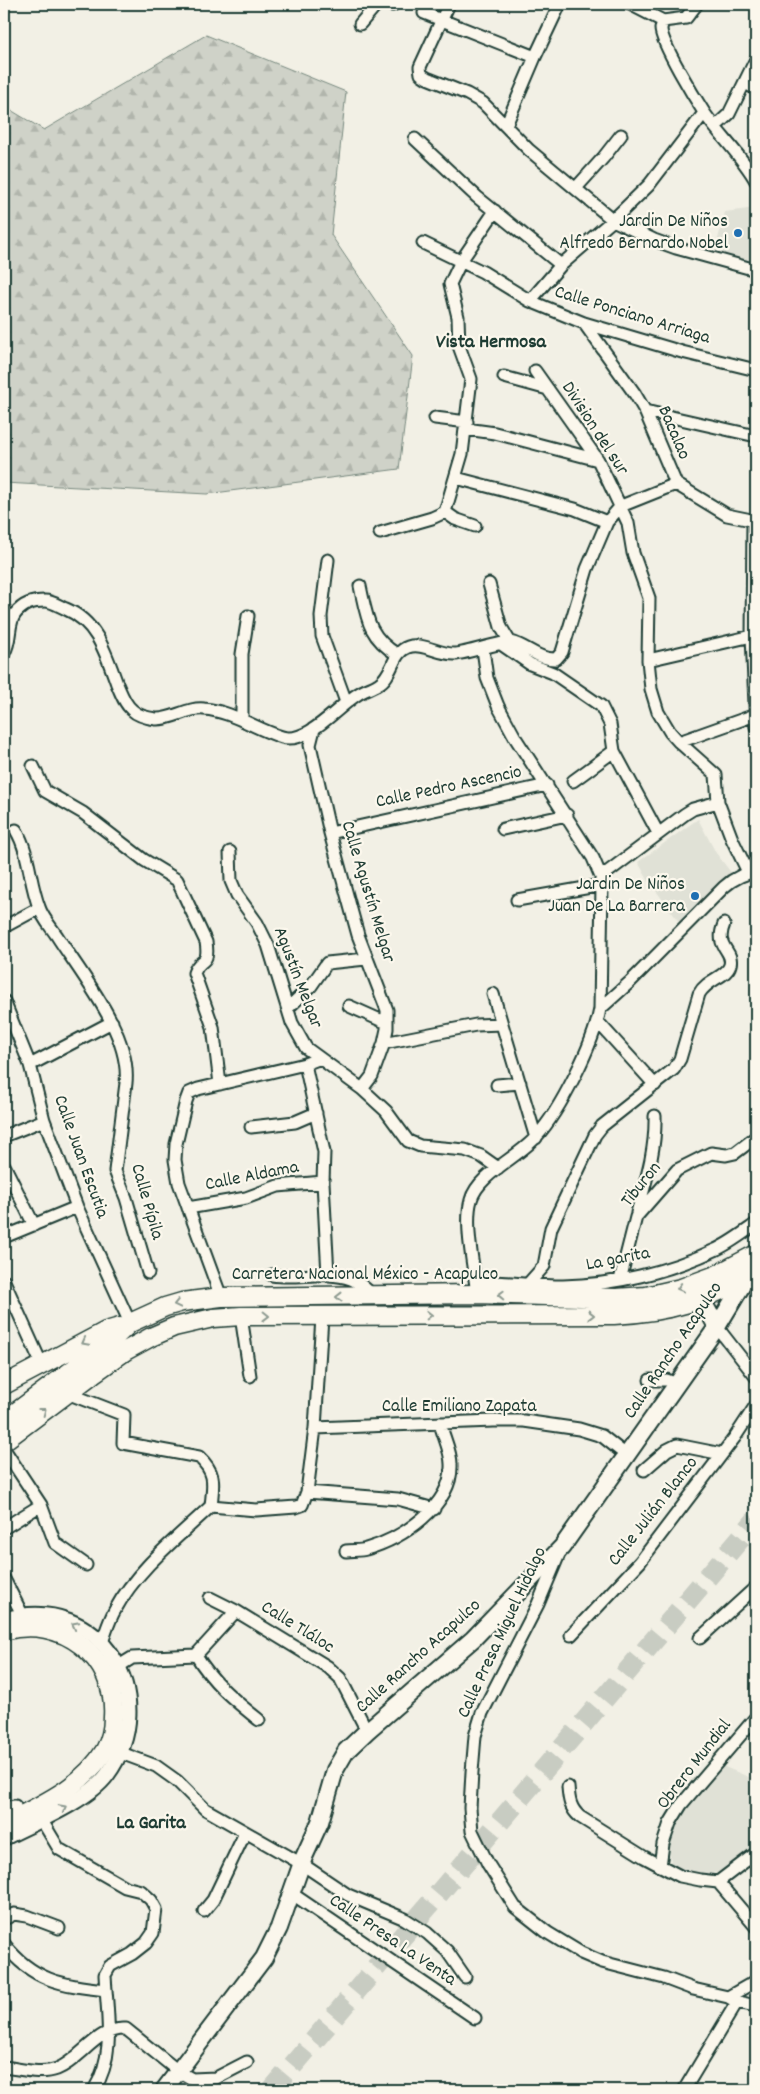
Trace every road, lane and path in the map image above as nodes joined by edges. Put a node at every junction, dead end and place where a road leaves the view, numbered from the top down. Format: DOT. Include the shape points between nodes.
graph roads {
  1 [pos="377,4"];
  2 [pos="449,4"];
  3 [pos="560,4"];
  4 [pos="630,4"];
  5 [pos="697,4"];
  6 [pos="424,13"];
  7 [pos="443,20"];
  8 [pos="663,22"];
  9 [pos="360,24"];
  10 [pos="535,57"];
  11 [pos="756,59"];
  12 [pos="745,83"];
  13 [pos="756,89"];
  14 [pos="704,113"];
  15 [pos="506,125"];
  16 [pos="715,127"];
  17 [pos="621,135"];
  18 [pos="415,139"];
  19 [pos="756,181"];
  20 [pos="576,188"];
  21 [pos="495,212"];
  22 [pos="614,220"];
  23 [pos="423,243"];
  24 [pos="461,261"];
  25 [pos="561,265"];
  26 [pos="756,270"];
  27 [pos="530,301"];
  28 [pos="584,323"];
  29 [pos="756,370"];
  30 [pos="536,371"];
  31 [pos="504,377"];
  32 [pos="548,389"];
  33 [pos="645,411"];
  34 [pos="435,418"];
  35 [pos="467,426"];
  36 [pos="756,436"];
  37 [pos="598,460"];
  38 [pos="456,478"];
  39 [pos="676,484"];
  40 [pos="621,506"];
  41 [pos="444,512"];
  42 [pos="755,521"];
  43 [pos="607,522"];
  44 [pos="475,526"];
  45 [pos="380,533"];
  46 [pos="328,560"];
  47 [pos="489,584"];
  48 [pos="360,586"];
  49 [pos="248,616"];
  50 [pos="752,636"];
  51 [pos="505,643"];
  52 [pos="483,649"];
  53 [pos="4,653"];
  54 [pos="398,655"];
  55 [pos="648,660"];
  56 [pos="346,702"];
  57 [pos="755,715"];
  58 [pos="242,720"];
  59 [pos="756,727"];
  60 [pos="314,729"];
  61 [pos="680,742"];
  62 [pos="614,751"];
  63 [pos="33,766"];
  64 [pos="573,781"];
  65 [pos="547,785"];
  66 [pos="718,802"];
  67 [pos="567,815"];
  68 [pos="16,830"];
  69 [pos="502,830"];
  70 [pos="330,833"];
  71 [pos="658,833"];
  72 [pos="230,852"];
  73 [pos="752,872"];
  74 [pos="601,881"];
  75 [pos="517,900"];
  76 [pos="39,908"];
  77 [pos="724,924"];
  78 [pos="4,927"];
  79 [pos="366,959"];
  80 [pos="494,994"];
  81 [pos="4,1001"];
  82 [pos="349,1006"];
  83 [pos="288,1008"];
  84 [pos="600,1009"];
  85 [pos="112,1022"];
  86 [pos="598,1022"];
  87 [pos="387,1023"];
  88 [pos="502,1024"];
  89 [pos="384,1043"];
  90 [pos="318,1059"];
  91 [pos="305,1064"];
  92 [pos="30,1065"];
  93 [pos="520,1083"];
  94 [pos="220,1084"];
  95 [pos="497,1085"];
  96 [pos="655,1085"];
  97 [pos="362,1089"];
  98 [pos="316,1113"];
  99 [pos="655,1116"];
  100 [pos="44,1120"];
  101 [pos="251,1127"];
  102 [pos="4,1136"];
  103 [pos="536,1138"];
  104 [pos="756,1138"];
  105 [pos="4,1165"];
  106 [pos="498,1168"];
  107 [pos="323,1182"];
  108 [pos="77,1207"];
  109 [pos="188,1208"];
  110 [pos="636,1217"];
  111 [pos="756,1224"];
  112 [pos="34,1225"];
  113 [pos="4,1237"];
  114 [pos="756,1254"];
  115 [pos="148,1273"];
  116 [pos="272,1275"];
  117 [pos="328,1275"];
  118 [pos="751,1275"];
  119 [pos="620,1280"];
  120 [pos="4,1281"];
  121 [pos="528,1284"];
  122 [pos="477,1288"];
  123 [pos="221,1297"];
  124 [pos="375,1297"];
  125 [pos="702,1300"];
  126 [pos="241,1316"];
  127 [pos="322,1316"];
  128 [pos="130,1323"];
  129 [pos="717,1327"];
  130 [pos="42,1365"];
  131 [pos="250,1376"];
  132 [pos="756,1377"];
  133 [pos="650,1380"];
  134 [pos="677,1384"];
  135 [pos="4,1385"];
  136 [pos="67,1393"];
  137 [pos="756,1405"];
  138 [pos="4,1420"];
  139 [pos="440,1423"];
  140 [pos="315,1428"];
  141 [pos="4,1441"];
  142 [pos="4,1449"];
  143 [pos="722,1454"];
  144 [pos="626,1455"];
  145 [pos="644,1470"];
  146 [pos="307,1492"];
  147 [pos="41,1505"];
  148 [pos="211,1506"];
  149 [pos="434,1509"];
  150 [pos="4,1528"];
  151 [pos="562,1547"];
  152 [pos="346,1550"];
  153 [pos="86,1565"];
  154 [pos="4,1579"];
  155 [pos="756,1588"];
  156 [pos="210,1598"];
  157 [pos="236,1611"];
  158 [pos="23,1616"];
  159 [pos="4,1620"];
  160 [pos="4,1631"];
  161 [pos="571,1636"];
  162 [pos="700,1638"];
  163 [pos="102,1642"];
  164 [pos="4,1644"];
  165 [pos="196,1655"];
  166 [pos="119,1666"];
  167 [pos="756,1717"];
  168 [pos="259,1720"];
  169 [pos="367,1731"];
  170 [pos="121,1753"];
  171 [pos="568,1787"];
  172 [pos="7,1809"];
  173 [pos="41,1819"];
  174 [pos="4,1824"];
  175 [pos="245,1833"];
  176 [pos="4,1838"];
  177 [pos="756,1853"];
  178 [pos="302,1864"];
  179 [pos="660,1866"];
  180 [pos="718,1882"];
  181 [pos="290,1893"];
  182 [pos="204,1911"];
  183 [pos="4,1919"];
  184 [pos="756,1927"];
  185 [pos="59,1928"];
  186 [pos="4,1944"];
  187 [pos="465,1977"];
  188 [pos="756,1981"];
  189 [pos="106,1990"];
  190 [pos="733,1999"];
  191 [pos="756,2006"];
  192 [pos="475,2018"];
  193 [pos="108,2032"];
  194 [pos="247,2062"];
  195 [pos="4,2067"];
  196 [pos="178,2071"];
  197 [pos="94,2090"];
  198 [pos="164,2090"];
  199 [pos="684,2090"];
  1 -- 9 [label="street"];
  2 -- 7 [label="street"];
  3 -- 10 [label="street"];
  4 -- 8 [label="street"];
  5 -- 8 [label="street" via="686,18"];
  6 -- 7 [label="street"];
  7 -- 10 [label="street"];
  7 -- 15 [label="street" via="420,67 421,74 483,103"];
  8 -- 14 [label="street" via="661,29 668,50"];
  10 -- 15 [label="street"];
  11 -- 12 [label="street"];
  12 -- 13 [label="street"];
  12 -- 16 [label="street" via="729,114"];
  14 -- 16 [label="street"];
  14 -- 22 [label="street" via="649,184"];
  15 -- 20 [label="street" via="529,150"];
  16 -- 19 [label="street"];
  17 -- 20 [label="street"];
  18 -- 21 [label="street"];
  20 -- 22 [label="street"];
  21 -- 24 [label="street"];
  21 -- 25 [label="street"];
  22 -- 25 [label="street"];
  22 -- 26 [label="street" via="676,248"];
  23 -- 24 [label="street, Calle Ponciano Arriaga"];
  24 -- 27 [label="street, Calle Ponciano Arriaga"];
  24 -- 35 [label="street" via="450,284 458,317 459,346 470,379"];
  25 -- 27 [label="street"];
  27 -- 28 [label="street, Calle Ponciano Arriaga"];
  28 -- 29 [label="street, Calle Ponciano Arriaga"];
  28 -- 33 [label="street, Bacalao"];
  30 -- 32 [label="street, Division del sur"];
  31 -- 32 [label="street"];
  32 -- 37 [label="street, Division del sur"];
  33 -- 36 [label="street"];
  33 -- 39 [label="street, Bacalao"];
  34 -- 35 [label="street"];
  35 -- 37 [label="street"];
  35 -- 38 [label="street"];
  37 -- 40 [label="street, Division del sur"];
  38 -- 41 [label="street"];
  38 -- 43 [label="street" via="575,509"];
  39 -- 40 [label="street"];
  39 -- 42 [label="street, Bacalao" via="727,514"];
  40 -- 43 [label="street"];
  40 -- 55 [label="street, Division del sur" via="639,574 649,598"];
  41 -- 44 [label="street"];
  41 -- 45 [label="street"];
  42 -- 50 [label="street"];
  43 -- 51 [label="street" via="587,569 562,652 556,659 548,659"];
  46 -- 56 [label="street" via="321,616 322,636"];
  47 -- 51 [label="street"];
  48 -- 54 [label="street" via="367,622 374,635"];
  49 -- 58 [label="street" via="242,654"];
  50 -- 55 [label="street"];
  50 -- 57 [label="street"];
  51 -- 52 [label="street"];
  51 -- 62 [label="street" via="530,664 553,673 601,706 610,724"];
  52 -- 54 [label="street" via="454,654 419,646 407,647"];
  52 -- 65 [label="street" via="487,678 498,706"];
  53 -- 58 [label="street" via="15,614 22,606 48,601 74,612 90,625 101,642 123,699 143,717 158,719 201,708"];
  54 -- 56 [label="street" via="390,673 380,683"];
  55 -- 61 [label="street, Division del sur" via="658,712"];
  56 -- 60 [label="street"];
  57 -- 59 [label="street"];
  57 -- 61 [label="street"];
  58 -- 60 [label="street" via="284,738 299,737"];
  60 -- 70 [label="street, Calle Agustín Melgar" via="310,745"];
  61 -- 66 [label="street, Division del sur" via="716,775"];
  62 -- 64 [label="street"];
  62 -- 71 [label="street"];
  63 -- 94 [label="street" via="45,791 83,813 144,860 177,880 206,942 206,961 196,968 194,974 213,1028"];
  65 -- 67 [label="street"];
  65 -- 70 [label="street, Calle Pedro Ascencio"];
  66 -- 71 [label="street" via="693,809"];
  66 -- 73 [label="street, Division del sur" via="732,839"];
  67 -- 69 [label="street"];
  67 -- 74 [label="street" via="593,858"];
  68 -- 76 [label="street, Calle Pípila" via="26,850"];
  70 -- 79 [label="street, Calle Agustín Melgar"];
  71 -- 74 [label="street"];
  72 -- 83 [label="street, Agustín Melgar" via="231,881 268,945"];
  73 -- 84 [label="street" via="735,878 724,887"];
  74 -- 75 [label="street"];
  74 -- 84 [label="street"];
  76 -- 78 [label="street"];
  76 -- 85 [label="street, Calle Pípila"];
  77 -- 96 [label="street" via="720,933 721,943 730,957 730,967 704,985 680,1059 674,1069"];
  79 -- 83 [label="street" via="327,962 311,986"];
  79 -- 87 [label="street, Calle Agustín Melgar" via="382,992"];
  80 -- 88 [label="street"];
  81 -- 92 [label="street, Calle Juan Escutia"];
  82 -- 87 [label="street"];
  83 -- 90 [label="street, Agustín Melgar" via="298,1037"];
  84 -- 86 [label="street"];
  85 -- 92 [label="street"];
  85 -- 115 [label="street, Calle Pípila" via="127,1071 115,1171"];
  86 -- 96 [label="street"];
  86 -- 103 [label="street" via="566,1092"];
  87 -- 89 [label="street, Calle Agustín Melgar"];
  88 -- 89 [label="street" via="476,1025"];
  88 -- 93 [label="street"];
  89 -- 97 [label="street, Calle Agustín Melgar" via="372,1076"];
  90 -- 91 [label="street"];
  90 -- 97 [label="street"];
  91 -- 94 [label="street"];
  91 -- 98 [label="street"];
  92 -- 100 [label="street, Calle Juan Escutia"];
  93 -- 95 [label="street"];
  93 -- 103 [label="street"];
  94 -- 109 [label="street" via="189,1093 186,1101 175,1160"];
  96 -- 121 [label="street" via="595,1135 551,1228 544,1266"];
  97 -- 106 [label="street" via="386,1111 408,1141 420,1146 465,1150"];
  98 -- 101 [label="street" via="295,1122"];
  98 -- 107 [label="street" via="324,1152"];
  99 -- 110 [label="street" via="652,1157"];
  100 -- 102 [label="street"];
  100 -- 108 [label="street, Calle Juan Escutia"];
  103 -- 106 [label="street"];
  104 -- 110 [label="street, Tiburon" via="735,1153 711,1153 677,1170"];
  105 -- 112 [label="street"];
  106 -- 122 [label="street" via="481,1183 472,1197 468,1214"];
  107 -- 109 [label="street, Calle Aldama" via="278,1186 246,1198"];
  107 -- 117 [label="street"];
  108 -- 112 [label="street"];
  108 -- 128 [label="street, Calle Juan Escutia"];
  109 -- 123 [label="street"];
  110 -- 119 [label="street, Tiburon"];
  111 -- 119 [label="street, La garita" via="716,1250"];
  112 -- 113 [label="street"];
  114 -- 122 [label="main road, Carretera Nacional México - Acapulco, one-way" via="716,1275 646,1296 616,1298"];
  116 -- 117 [label="street" via="288,1278"];
  117 -- 124 [label="street" via="353,1280"];
  118 -- 125 [label="main road"];
  118 -- 129 [label="main road, Calle Rancho Acapulco"];
  119 -- 121 [label="street, La garita" via="562,1286"];
  120 -- 130 [label="street"];
  121 -- 122 [label="street, La garita"];
  122 -- 124 [label="main road, Carretera Nacional México - Acapulco"];
  124 -- 123 [label="main road, Carretera Nacional México - Acapulco, one-way"];
  123 -- 128 [label="main road, Carretera Nacional México - Acapulco, one-way" via="182,1302"];
  127 -- 125 [label="main road, one-way" via="614,1315 647,1313"];
  125 -- 129 [label="main road"];
  126 -- 127 [label="main road, one-way"];
  126 -- 131 [label="street"];
  126 -- 136 [label="main road" via="213,1318 174,1327 151,1337"];
  127 -- 140 [label="street"];
  128 -- 130 [label="main road, one-way"];
  128 -- 138 [label="main road, Carretera Nacional México - Acapulco" via="111,1341"];
  129 -- 132 [label="street"];
  129 -- 134 [label="main road, Calle Rancho Acapulco"];
  130 -- 135 [label="main road"];
  133 -- 134 [label="street" via="668,1380"];
  134 -- 144 [label="main road, Calle Rancho Acapulco"];
  141 -- 136 [label="main road, one-way"];
  136 -- 148 [label="street" via="124,1415 123,1443 199,1457 213,1476"];
  137 -- 143 [label="street, Calle Julián Blanco"];
  139 -- 140 [label="street, Calle Emiliano Zapata"];
  139 -- 144 [label="street, Calle Emiliano Zapata" via="524,1421 579,1428 602,1436"];
  139 -- 149 [label="street" via="451,1464 448,1482"];
  140 -- 146 [label="street"];
  142 -- 147 [label="street"];
  143 -- 145 [label="street" via="677,1445"];
  143 -- 161 [label="street, Calle Julián Blanco" via="640,1562"];
  144 -- 151 [label="main road, Calle Rancho Acapulco"];
  146 -- 148 [label="street" via="302,1505 296,1507 256,1510"];
  146 -- 149 [label="street" via="398,1499"];
  147 -- 150 [label="street"];
  147 -- 153 [label="street" via="55,1543"];
  148 -- 163 [label="street" via="132,1584 114,1610"];
  149 -- 152 [label="street" via="390,1541 364,1550"];
  151 -- 169 [label="main road, Calle Rancho Acapulco" via="473,1639"];
  151 -- 190 [label="street, Calle Presa Miguel Hidalgo" via="538,1604 482,1713 475,1736 470,1808 472,1831 515,1907 548,1933 602,1962"];
  154 -- 158 [label="street"];
  155 -- 162 [label="street"];
  156 -- 157 [label="street, Calle Tláloc"];
  157 -- 165 [label="street, Calle Tláloc"];
  157 -- 169 [label="street, Calle Tláloc" via="328,1667 340,1678"];
  158 -- 159 [label="street"];
  163 -- 158 [label="street, one-way" via="63,1618 40,1614"];
  160 -- 174 [label="main road" via="27,1627 57,1632 78,1642 92,1653 102,1668 114,1705 106,1749 94,1766 67,1789"];
  163 -- 166 [label="street"];
  164 -- 172 [label="main road" via="28,1638 52,1642 70,1650 91,1673 103,1706 102,1725 86,1760 68,1776"];
  165 -- 166 [label="street" via="132,1658"];
  165 -- 168 [label="street" via="224,1692"];
  166 -- 170 [label="street" via="128,1706 128,1727"];
  167 -- 179 [label="street, Obrero Mundial" via="677,1811 668,1830"];
  169 -- 178 [label="main road, Calle Rancho Acapulco" via="346,1751 336,1770 320,1822"];
  173 -- 170 [label="street, one-way" via="81,1798 106,1777"];
  170 -- 175 [label="street" via="156,1766 177,1781 205,1809"];
  171 -- 179 [label="street" via="573,1810 580,1817"];
  173 -- 176 [label="street"];
  173 -- 189 [label="street" via="59,1849 125,1887 141,1891 156,1909 153,1933 132,1954 110,1966 105,1975"];
  175 -- 178 [label="street"];
  175 -- 182 [label="street"];
  177 -- 180 [label="street"];
  178 -- 181 [label="main road, Calle Rancho Acapulco"];
  178 -- 187 [label="street" via="348,1895 405,1919 427,1933 447,1951"];
  179 -- 180 [label="street" via="680,1876"];
  180 -- 184 [label="street"];
  181 -- 192 [label="street, Calle Presa La Venta"];
  181 -- 196 [label="main road, Calle Rancho Acapulco" via="289,1904 264,1958"];
  183 -- 185 [label="street" via="14,1914 27,1916"];
  186 -- 189 [label="street" via="24,1966 43,1977 66,1985"];
  188 -- 190 [label="street"];
  189 -- 193 [label="street"];
  190 -- 191 [label="street, Calle Presa Miguel Hidalgo"];
  190 -- 199 [label="street"];
  193 -- 195 [label="street" via="57,2069 42,2072"];
  193 -- 196 [label="street" via="126,2029"];
  193 -- 197 [label="street" via="107,2062"];
  194 -- 196 [label="street" via="216,2078 192,2078"];
  196 -- 198 [label="main road, Calle Rancho Acapulco"];
}
